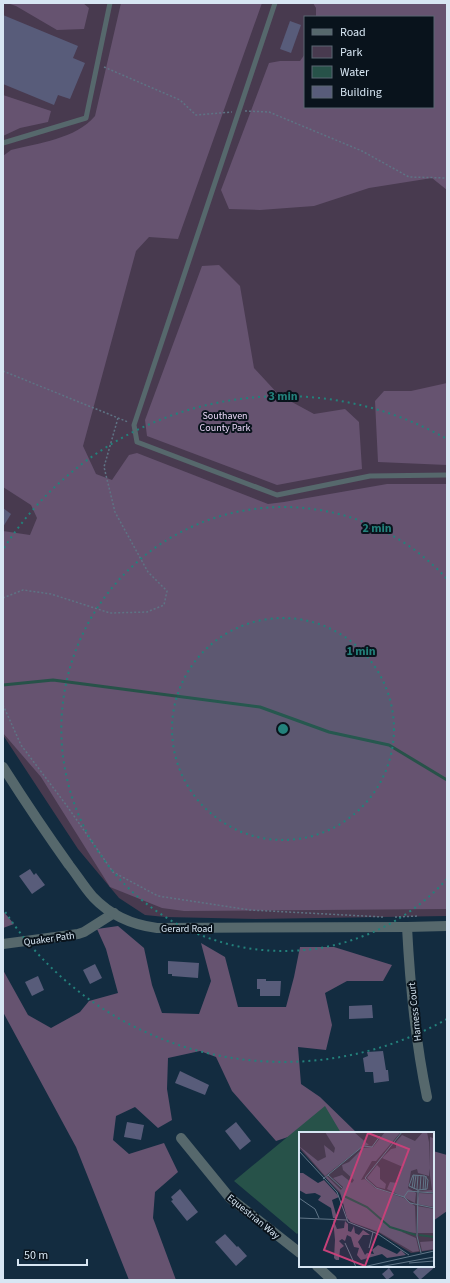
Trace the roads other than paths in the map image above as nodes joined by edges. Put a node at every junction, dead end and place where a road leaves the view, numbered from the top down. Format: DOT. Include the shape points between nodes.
graph roads {
  1 [pos="110,3"];
  2 [pos="275,3"];
  3 [pos="3,143"];
  4 [pos="447,475"];
  5 [pos="3,767"];
  6 [pos="114,913"];
  7 [pos="447,926"];
  8 [pos="407,927"];
  9 [pos="3,944"];
  10 [pos="427,1097"];
  11 [pos="181,1138"];
  12 [pos="299,1252"];
  13 [pos="318,1267"];
  14 [pos="332,1280"];
  1 -- 3 [label="lane" via="86,118"];
  2 -- 4 [label="lane" via="134,424 137,442 277,495 370,476"];
  5 -- 6 [label="street, Gerard Road" via="42,829 93,897"];
  6 -- 8 [label="street, Gerard Road" via="142,926 157,928"];
  6 -- 9 [label="street, Quaker Path" via="78,934"];
  7 -- 8 [label="street, Gerard Road"];
  8 -- 10 [label="street, Harness Court" via="418,1055"];
  11 -- 12 [label="street, Equestrian Way" via="230,1198"];
  13 -- 14 [label="street"];
}
